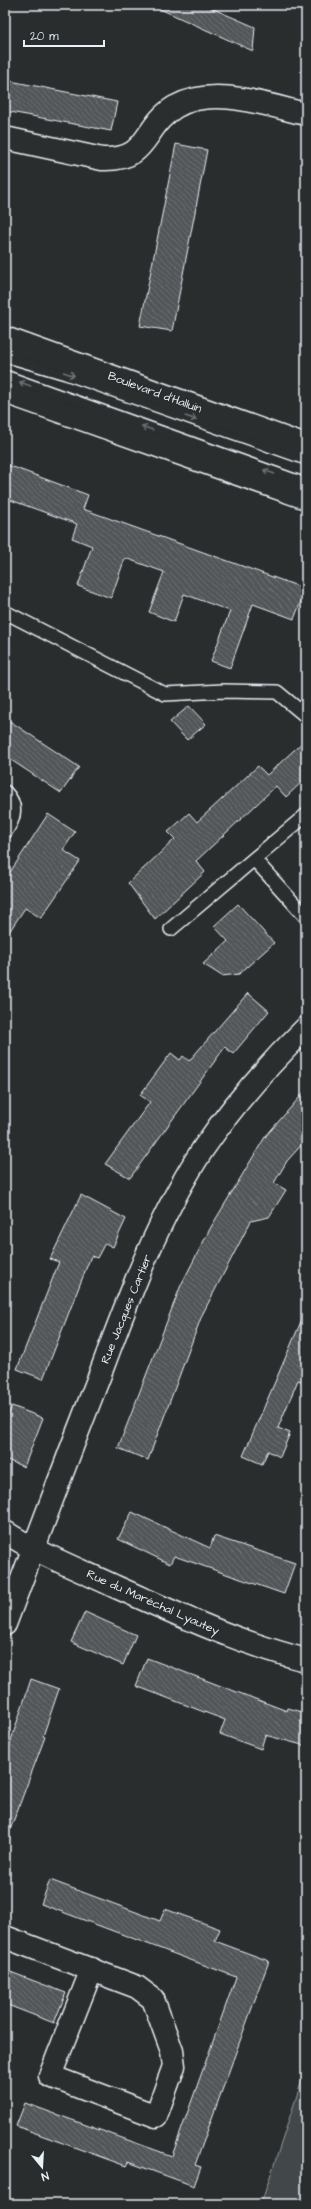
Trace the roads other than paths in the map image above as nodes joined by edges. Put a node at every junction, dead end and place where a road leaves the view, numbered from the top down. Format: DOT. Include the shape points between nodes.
graph roads {
  1 [pos="306,114"];
  2 [pos="5,138"];
  3 [pos="5,338"];
  4 [pos="5,355"];
  5 [pos="5,377"];
  6 [pos="5,392"];
  7 [pos="306,446"];
  8 [pos="306,458"];
  9 [pos="306,485"];
  10 [pos="306,498"];
  11 [pos="5,612"];
  12 [pos="306,716"];
  13 [pos="5,792"];
  14 [pos="306,815"];
  15 [pos="5,832"];
  16 [pos="254,859"];
  17 [pos="306,917"];
  18 [pos="171,929"];
  19 [pos="306,1028"];
  20 [pos="5,1532"];
  21 [pos="34,1547"];
  22 [pos="5,1624"];
  23 [pos="306,1660"];
  24 [pos="5,1937"];
  25 [pos="92,1970"];
  1 -- 2 [label="street" via="235,99 202,99 188,102 166,113 139,148 119,160 102,159"];
  3 -- 7 [label="street, Boulevard d'Halluin"];
  4 -- 8 [label="lane, one-way" via="66,373"];
  9 -- 5 [label="lane, one-way"];
  6 -- 10 [label="street"];
  11 -- 12 [label="lane" via="165,694 223,690 277,692"];
  13 -- 15 [label="lane" via="11,798 14,815"];
  14 -- 16 [label="lane"];
  16 -- 17 [label="lane"];
  16 -- 18 [label="lane"];
  19 -- 21 [label="street, Rue Jacques Cartier" via="280,1053 237,1104 203,1149 170,1207 130,1295"];
  20 -- 21 [label="street, Rue du Maréchal Lyautey"];
  21 -- 22 [label="street, Rue Jacques Cartier"];
  21 -- 23 [label="street, Rue du Maréchal Lyautey" via="172,1612 225,1634"];
  24 -- 25 [label="street"];
  25 -- 25 [label="street" via="137,1987 153,1999 158,2010 172,2051 174,2066 156,2116 50,2076"];
}
